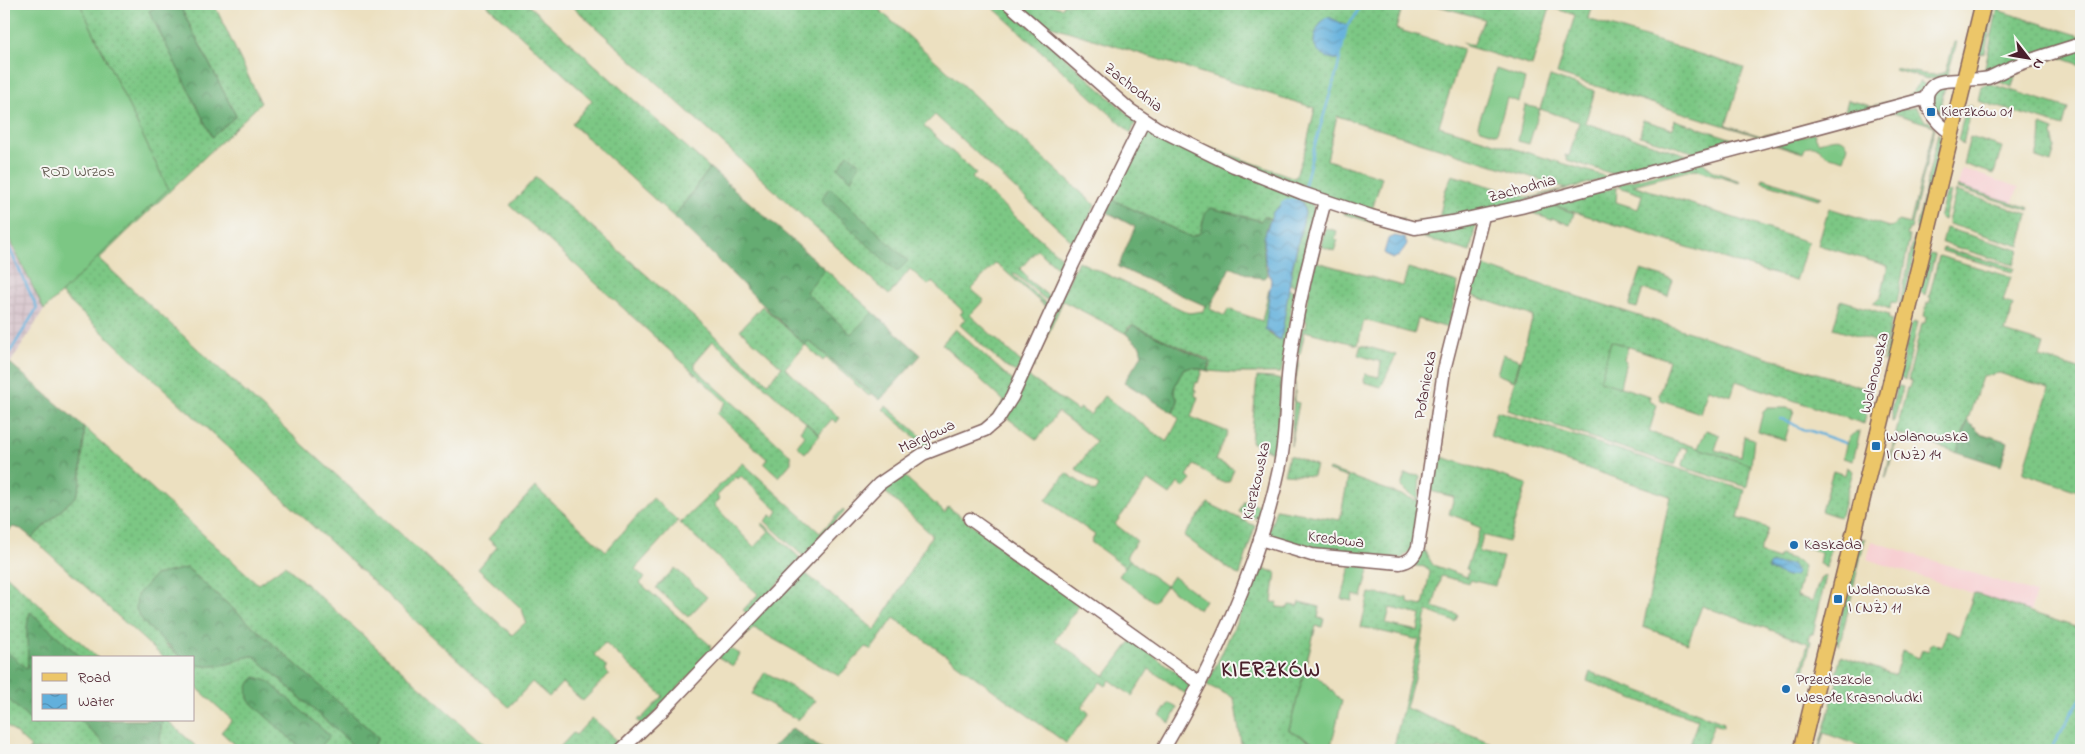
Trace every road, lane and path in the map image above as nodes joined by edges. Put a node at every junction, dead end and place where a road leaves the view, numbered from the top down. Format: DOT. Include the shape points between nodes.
graph roads {
  1 [pos="1009,4"];
  2 [pos="1983,4"];
  3 [pos="2081,44"];
  4 [pos="1964,80"];
  5 [pos="1927,98"];
  6 [pos="1144,120"];
  7 [pos="1951,133"];
  8 [pos="1325,201"];
  9 [pos="1483,216"];
  10 [pos="970,519"];
  11 [pos="1260,539"];
  12 [pos="1410,560"];
  13 [pos="1200,683"];
  14 [pos="621,750"];
  15 [pos="1163,750"];
  16 [pos="1802,750"];
  1 -- 6 [label="street, Zachodnia"];
  2 -- 4 [label="main road, Wolanowska"];
  3 -- 4 [label="street" via="1989,77"];
  4 -- 5 [label="street" via="1938,82 1930,89"];
  4 -- 7 [label="main road, Wolanowska"];
  5 -- 7 [label="street" via="1928,108 1936,121"];
  5 -- 9 [label="street, Zachodnia"];
  6 -- 8 [label="street, Zachodnia" via="1234,166"];
  6 -- 14 [label="street, Marglowa" via="1012,397 998,419 985,430 923,454 878,484"];
  7 -- 16 [label="main road, Wolanowska"];
  8 -- 9 [label="street, Zachodnia" via="1415,228"];
  8 -- 11 [label="street, Kierzkowska" via="1302,290 1288,376 1282,452"];
  9 -- 12 [label="street, Połaniecka" via="1444,370 1418,547"];
  10 -- 13 [label="street"];
  11 -- 12 [label="street, Kredowa" via="1312,555 1400,562"];
  11 -- 13 [label="street, Kierzkowska" via="1237,604"];
  13 -- 15 [label="street, Kierzkowska"];
}
